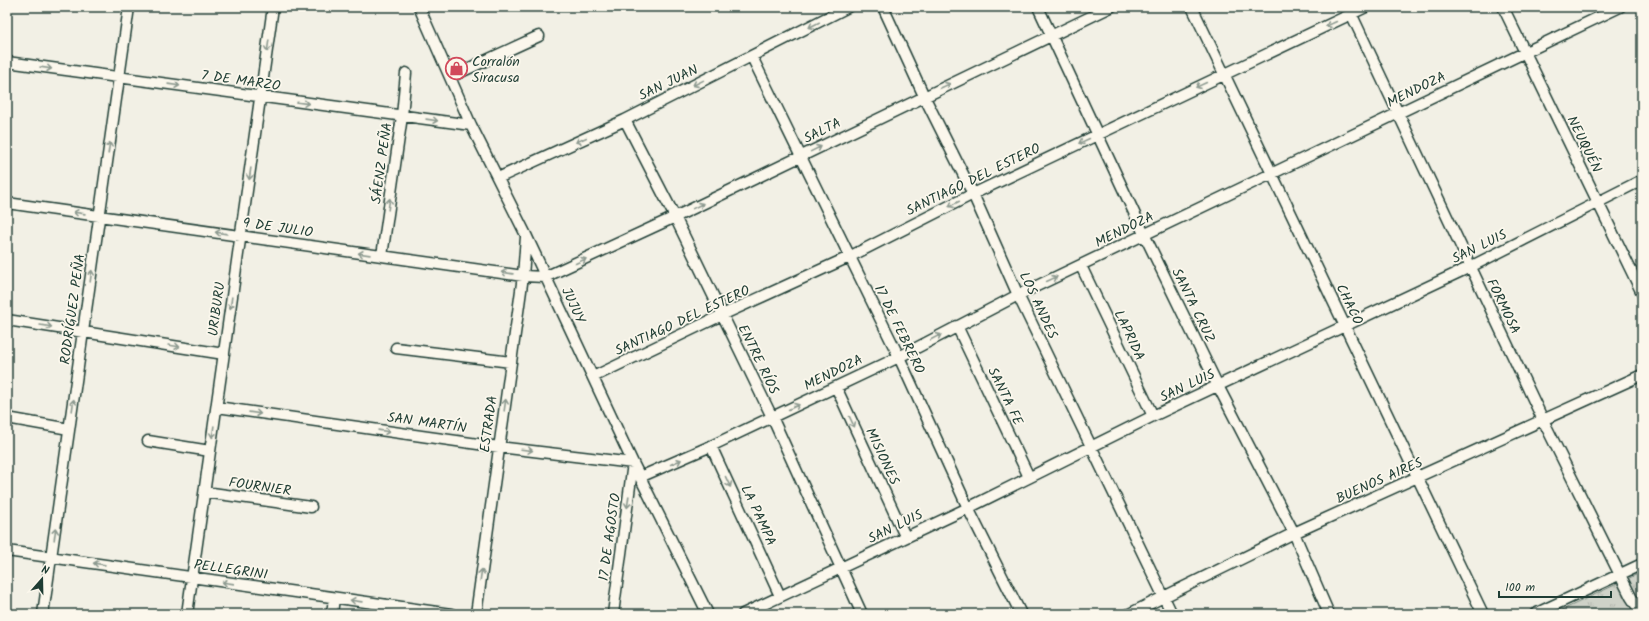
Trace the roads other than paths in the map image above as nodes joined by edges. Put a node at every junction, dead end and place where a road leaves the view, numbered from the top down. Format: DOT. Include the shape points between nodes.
graph roads {
  1 [pos="129,7"];
  2 [pos="273,7"];
  3 [pos="419,7"];
  4 [pos="848,7"];
  5 [pos="883,7"];
  6 [pos="1038,7"];
  7 [pos="1111,7"];
  8 [pos="1192,7"];
  9 [pos="1366,7"];
  10 [pos="1503,7"];
  11 [pos="1620,7"];
  12 [pos="1350,11"];
  13 [pos="539,36"];
  14 [pos="1051,36"];
  15 [pos="1525,52"];
  16 [pos="752,57"];
  17 [pos="7,62"];
  18 [pos="406,73"];
  19 [pos="1224,75"];
  20 [pos="450,77"];
  21 [pos="119,78"];
  22 [pos="924,96"];
  23 [pos="261,97"];
  24 [pos="1399,113"];
  25 [pos="402,116"];
  26 [pos="625,120"];
  27 [pos="471,125"];
  28 [pos="1098,134"];
  29 [pos="800,157"];
  30 [pos="1272,174"];
  31 [pos="498,178"];
  32 [pos="1642,180"];
  33 [pos="973,194"];
  34 [pos="7,203"];
  35 [pos="1598,203"];
  36 [pos="100,216"];
  37 [pos="675,217"];
  38 [pos="1144,234"];
  39 [pos="241,236"];
  40 [pos="526,237"];
  41 [pos="382,256"];
  42 [pos="849,257"];
  43 [pos="1081,266"];
  44 [pos="1470,267"];
  45 [pos="523,276"];
  46 [pos="545,277"];
  47 [pos="1642,293"];
  48 [pos="1018,295"];
  49 [pos="722,315"];
  50 [pos="7,320"];
  51 [pos="957,326"];
  52 [pos="1345,326"];
  53 [pos="83,332"];
  54 [pos="396,348"];
  55 [pos="224,354"];
  56 [pos="899,357"];
  57 [pos="511,362"];
  58 [pos="1642,375"];
  59 [pos="593,377"];
  60 [pos="1218,386"];
  61 [pos="836,387"];
  62 [pos="217,407"];
  63 [pos="1153,416"];
  64 [pos="772,417"];
  65 [pos="7,418"];
  66 [pos="1543,420"];
  67 [pos="70,429"];
  68 [pos="148,441"];
  69 [pos="711,446"];
  70 [pos="499,447"];
  71 [pos="1092,447"];
  72 [pos="210,451"];
  73 [pos="633,463"];
  74 [pos="640,477"];
  75 [pos="1029,477"];
  76 [pos="1417,478"];
  77 [pos="205,492"];
  78 [pos="311,507"];
  79 [pos="968,508"];
  80 [pos="1294,533"];
  81 [pos="905,536"];
  82 [pos="7,551"];
  83 [pos="51,558"];
  84 [pos="1642,564"];
  85 [pos="840,568"];
  86 [pos="1620,574"];
  87 [pos="192,578"];
  88 [pos="780,596"];
  89 [pos="1164,596"];
  90 [pos="334,598"];
  91 [pos="43,614"];
  92 [pos="187,614"];
  93 [pos="332,614"];
  94 [pos="450,614"];
  95 [pos="476,614"];
  96 [pos="613,614"];
  97 [pos="708,614"];
  98 [pos="743,614"];
  99 [pos="862,614"];
  100 [pos="1021,614"];
  101 [pos="1129,614"];
  102 [pos="1172,614"];
  103 [pos="1329,614"];
  104 [pos="1483,614"];
  105 [pos="1535,614"];
  106 [pos="1642,614"];
  1 -- 21 [label="street, RODRÍGUEZ PEÑA"];
  2 -- 23 [label="street, URIBURU, one-way"];
  3 -- 20 [label="street, JUJUY"];
  4 -- 16 [label="street, SAN JUAN, one-way"];
  5 -- 22 [label="street, LOS ANDES"];
  6 -- 14 [label="street, SANTA CRUZ"];
  7 -- 14 [label="street, SALTA"];
  8 -- 19 [label="street, CHACO"];
  9 -- 12 [label="street, SANTIAGO DEL ESTERO"];
  10 -- 15 [label="street, NEUQUÉN"];
  11 -- 15 [label="street, MENDOZA"];
  12 -- 19 [label="street, SANTIAGO DEL ESTERO, one-way"];
  12 -- 24 [label="street, FORMOSA"];
  13 -- 20 [label="street"];
  22 -- 14 [label="street, SALTA, one-way"];
  14 -- 28 [label="street, SANTA CRUZ"];
  15 -- 24 [label="street, MENDOZA"];
  15 -- 35 [label="street, NEUQUÉN"];
  16 -- 26 [label="street, SAN JUAN, one-way"];
  16 -- 29 [label="street, 17 DE FEBRERO"];
  17 -- 21 [label="street, 7 DE MARZO, one-way"];
  18 -- 25 [label="street, SÁENZ PEÑA"];
  19 -- 28 [label="street, SANTIAGO DEL ESTERO, one-way"];
  19 -- 30 [label="street, CHACO"];
  20 -- 27 [label="street, JUJUY"];
  21 -- 23 [label="street, 7 DE MARZO, one-way"];
  36 -- 21 [label="street, RODRÍGUEZ PEÑA, one-way"];
  29 -- 22 [label="street, SALTA, one-way"];
  22 -- 33 [label="street, LOS ANDES"];
  23 -- 25 [label="street, 7 DE MARZO, one-way"];
  23 -- 39 [label="street, URIBURU, one-way"];
  24 -- 30 [label="street, MENDOZA"];
  24 -- 44 [label="street, FORMOSA"];
  25 -- 27 [label="street, 7 DE MARZO, one-way"];
  41 -- 25 [label="street, SÁENZ PEÑA, one-way"];
  26 -- 31 [label="street, SAN JUAN, one-way"];
  26 -- 37 [label="street, ENTRE RÍOS"];
  27 -- 31 [label="street, JUJUY"];
  28 -- 33 [label="street, SANTIAGO DEL ESTERO, one-way"];
  28 -- 38 [label="street, SANTA CRUZ"];
  37 -- 29 [label="street, SALTA, one-way"];
  29 -- 42 [label="street, 17 DE FEBRERO"];
  30 -- 38 [label="street, MENDOZA"];
  30 -- 52 [label="street, CHACO"];
  31 -- 40 [label="street, JUJUY"];
  32 -- 35 [label="street, SAN LUIS"];
  33 -- 42 [label="street, SANTIAGO DEL ESTERO, one-way"];
  33 -- 48 [label="street, LOS ANDES"];
  36 -- 34 [label="street, 9 DE JULIO, one-way"];
  35 -- 44 [label="street, SAN LUIS"];
  35 -- 47 [label="street, NEUQUÉN"];
  39 -- 36 [label="street, 9 DE JULIO, one-way"];
  53 -- 36 [label="street, RODRÍGUEZ PEÑA, one-way"];
  46 -- 37 [label="street, SALTA, one-way"];
  37 -- 49 [label="street, ENTRE RÍOS"];
  38 -- 43 [label="street, MENDOZA"];
  38 -- 60 [label="street, SANTA CRUZ"];
  41 -- 39 [label="street, 9 DE JULIO, one-way"];
  39 -- 55 [label="street, URIBURU, one-way"];
  40 -- 45 [label="street, ESTRADA"];
  40 -- 46 [label="street, JUJUY"];
  45 -- 41 [label="street, 9 DE JULIO, one-way"];
  42 -- 49 [label="street, SANTIAGO DEL ESTERO"];
  42 -- 56 [label="street, 17 DE FEBRERO"];
  48 -- 43 [label="street, MENDOZA, one-way"];
  43 -- 63 [label="street, LAPRIDA"];
  44 -- 52 [label="street, SAN LUIS"];
  44 -- 66 [label="street, FORMOSA"];
  45 -- 46 [label="street, 9 DE JULIO"];
  45 -- 57 [label="street, ESTRADA"];
  46 -- 59 [label="street, JUJUY"];
  48 -- 51 [label="street, MENDOZA"];
  48 -- 71 [label="street, LOS ANDES"];
  49 -- 59 [label="street, SANTIAGO DEL ESTERO"];
  49 -- 64 [label="street, ENTRE RÍOS"];
  50 -- 53 [label="street, one-way"];
  56 -- 51 [label="street, MENDOZA, one-way"];
  51 -- 75 [label="street, SANTA FE"];
  52 -- 60 [label="street, SAN LUIS"];
  52 -- 76 [label="street, CHACO"];
  53 -- 55 [label="street, one-way"];
  67 -- 53 [label="street, RODRÍGUEZ PEÑA, one-way"];
  54 -- 57 [label="street"];
  55 -- 62 [label="street, URIBURU"];
  56 -- 61 [label="street, MENDOZA"];
  56 -- 79 [label="street, 17 DE FEBRERO"];
  70 -- 57 [label="street, ESTRADA, one-way"];
  58 -- 66 [label="street, BUENOS AIRES"];
  59 -- 73 [label="street, JUJUY"];
  60 -- 63 [label="street, SAN LUIS"];
  60 -- 80 [label="street, SANTA CRUZ"];
  64 -- 61 [label="street, MENDOZA, one-way"];
  61 -- 81 [label="street, MISIONES, one-way"];
  62 -- 70 [label="street, SAN MARTÍN, one-way"];
  62 -- 72 [label="street, URIBURU, one-way"];
  63 -- 71 [label="street, SAN LUIS"];
  64 -- 69 [label="street, MENDOZA"];
  64 -- 85 [label="street, ENTRE RÍOS"];
  65 -- 67 [label="street"];
  66 -- 76 [label="street, BUENOS AIRES"];
  66 -- 86 [label="street, FORMOSA"];
  83 -- 67 [label="street, RODRÍGUEZ PEÑA, one-way"];
  68 -- 72 [label="street"];
  74 -- 69 [label="street, MENDOZA, one-way"];
  69 -- 88 [label="street, LA PAMPA, one-way"];
  70 -- 73 [label="street, SAN MARTÍN, one-way"];
  95 -- 70 [label="street, ESTRADA, one-way"];
  71 -- 75 [label="street, SAN LUIS"];
  71 -- 89 [label="street, LOS ANDES"];
  72 -- 77 [label="street, URIBURU"];
  73 -- 74 [label="street, JUJUY"];
  73 -- 96 [label="street, 17 DE AGOSTO, one-way"];
  74 -- 97 [label="street, JUJUY"];
  75 -- 79 [label="street, SAN LUIS"];
  76 -- 80 [label="street, BUENOS AIRES"];
  76 -- 104 [label="street, CHACO"];
  77 -- 78 [label="street, FOURNIER"];
  77 -- 87 [label="street, URIBURU"];
  79 -- 81 [label="street, SAN LUIS"];
  79 -- 100 [label="street, 17 DE FEBRERO"];
  80 -- 89 [label="street, BUENOS AIRES"];
  80 -- 103 [label="street, SANTA CRUZ"];
  81 -- 85 [label="street, SAN LUIS"];
  82 -- 83 [label="street, PELLEGRINI"];
  87 -- 83 [label="street, PELLEGRINI, one-way"];
  83 -- 91 [label="street, RODRÍGUEZ PEÑA"];
  84 -- 86 [label="street"];
  85 -- 88 [label="street, SAN LUIS"];
  85 -- 99 [label="street, ENTRE RÍOS"];
  86 -- 105 [label="street"];
  86 -- 106 [label="street, FORMOSA"];
  90 -- 87 [label="street, PELLEGRINI, one-way"];
  87 -- 92 [label="street, URIBURU"];
  88 -- 98 [label="street, SAN LUIS"];
  89 -- 101 [label="street, BUENOS AIRES"];
  89 -- 102 [label="street, LOS ANDES"];
  90 -- 93 [label="street"];
  94 -- 90 [label="street, PELLEGRINI, one-way"];
}
